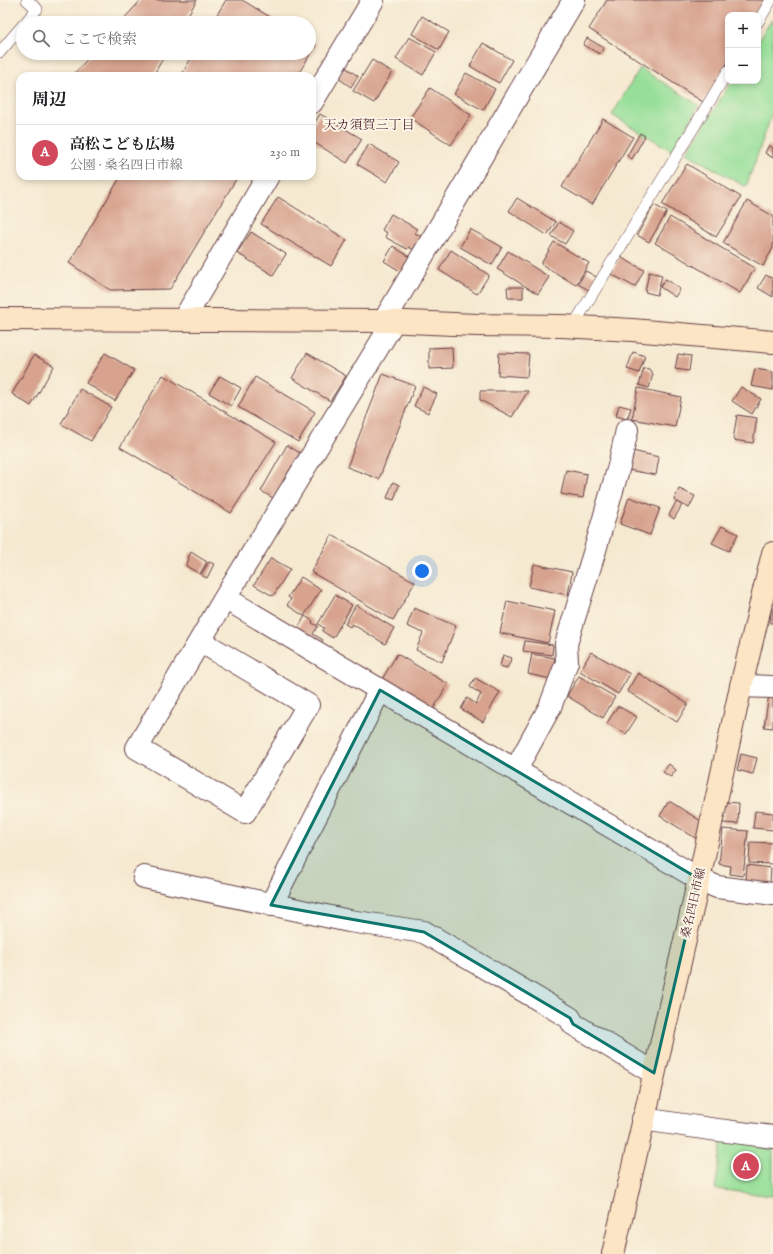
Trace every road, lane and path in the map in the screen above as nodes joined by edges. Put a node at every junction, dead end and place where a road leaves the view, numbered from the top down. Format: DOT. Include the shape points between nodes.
graph roads {
  1 [pos="27,0"];
  2 [pos="373,0"];
  3 [pos="574,0"];
  4 [pos="771,0"];
  5 [pos="31,16"];
  6 [pos="761,17"];
  7 [pos="16,33"];
  8 [pos="0,52"];
  9 [pos="725,76"];
  10 [pos="316,95"];
  11 [pos="266,180"];
  12 [pos="0,319"];
  13 [pos="184,319"];
  14 [pos="389,321"];
  15 [pos="573,326"];
  16 [pos="773,342"];
  17 [pos="627,430"];
  18 [pos="773,553"];
  19 [pos="225,598"];
  20 [pos="200,641"];
  21 [pos="741,686"];
  22 [pos="773,687"];
  23 [pos="380,690"];
  24 [pos="518,772"];
  25 [pos="144,877"];
  26 [pos="699,879"];
  27 [pos="773,894"];
  28 [pos="271,905"];
  29 [pos="654,1073"];
  30 [pos="643,1119"];
  31 [pos="773,1137"];
  32 [pos="613,1254"];
  1 -- 5 [label="lane" via="37,9"];
  2 -- 10 [label="street"];
  3 -- 14 [label="street"];
  4 -- 6 [label="lane"];
  7 -- 8 [label="lane"];
  9 -- 15 [label="lane"];
  11 -- 13 [label="street"];
  12 -- 13 [label="street"];
  13 -- 14 [label="street"];
  14 -- 15 [label="street"];
  14 -- 19 [label="street"];
  15 -- 16 [label="street"];
  17 -- 24 [label="street" via="595,550 566,644 567,662 550,707 521,760"];
  18 -- 21 [label="street, 桑名四日市線"];
  19 -- 20 [label="street"];
  19 -- 23 [label="street"];
  20 -- 20 [label="street" via="137,748 245,812 308,705"];
  21 -- 22 [label="street"];
  21 -- 26 [label="street, 桑名四日市線"];
  23 -- 24 [label="street"];
  23 -- 28 [label="street"];
  24 -- 26 [label="street"];
  25 -- 28 [label="street"];
  26 -- 27 [label="street" via="717,887"];
  26 -- 29 [label="street, 桑名四日市線"];
  28 -- 29 [label="street" via="349,921 424,932 570,1018 573,1024"];
  29 -- 30 [label="street, 桑名四日市線"];
  30 -- 31 [label="street"];
  30 -- 32 [label="street, 桑名四日市線"];
}
